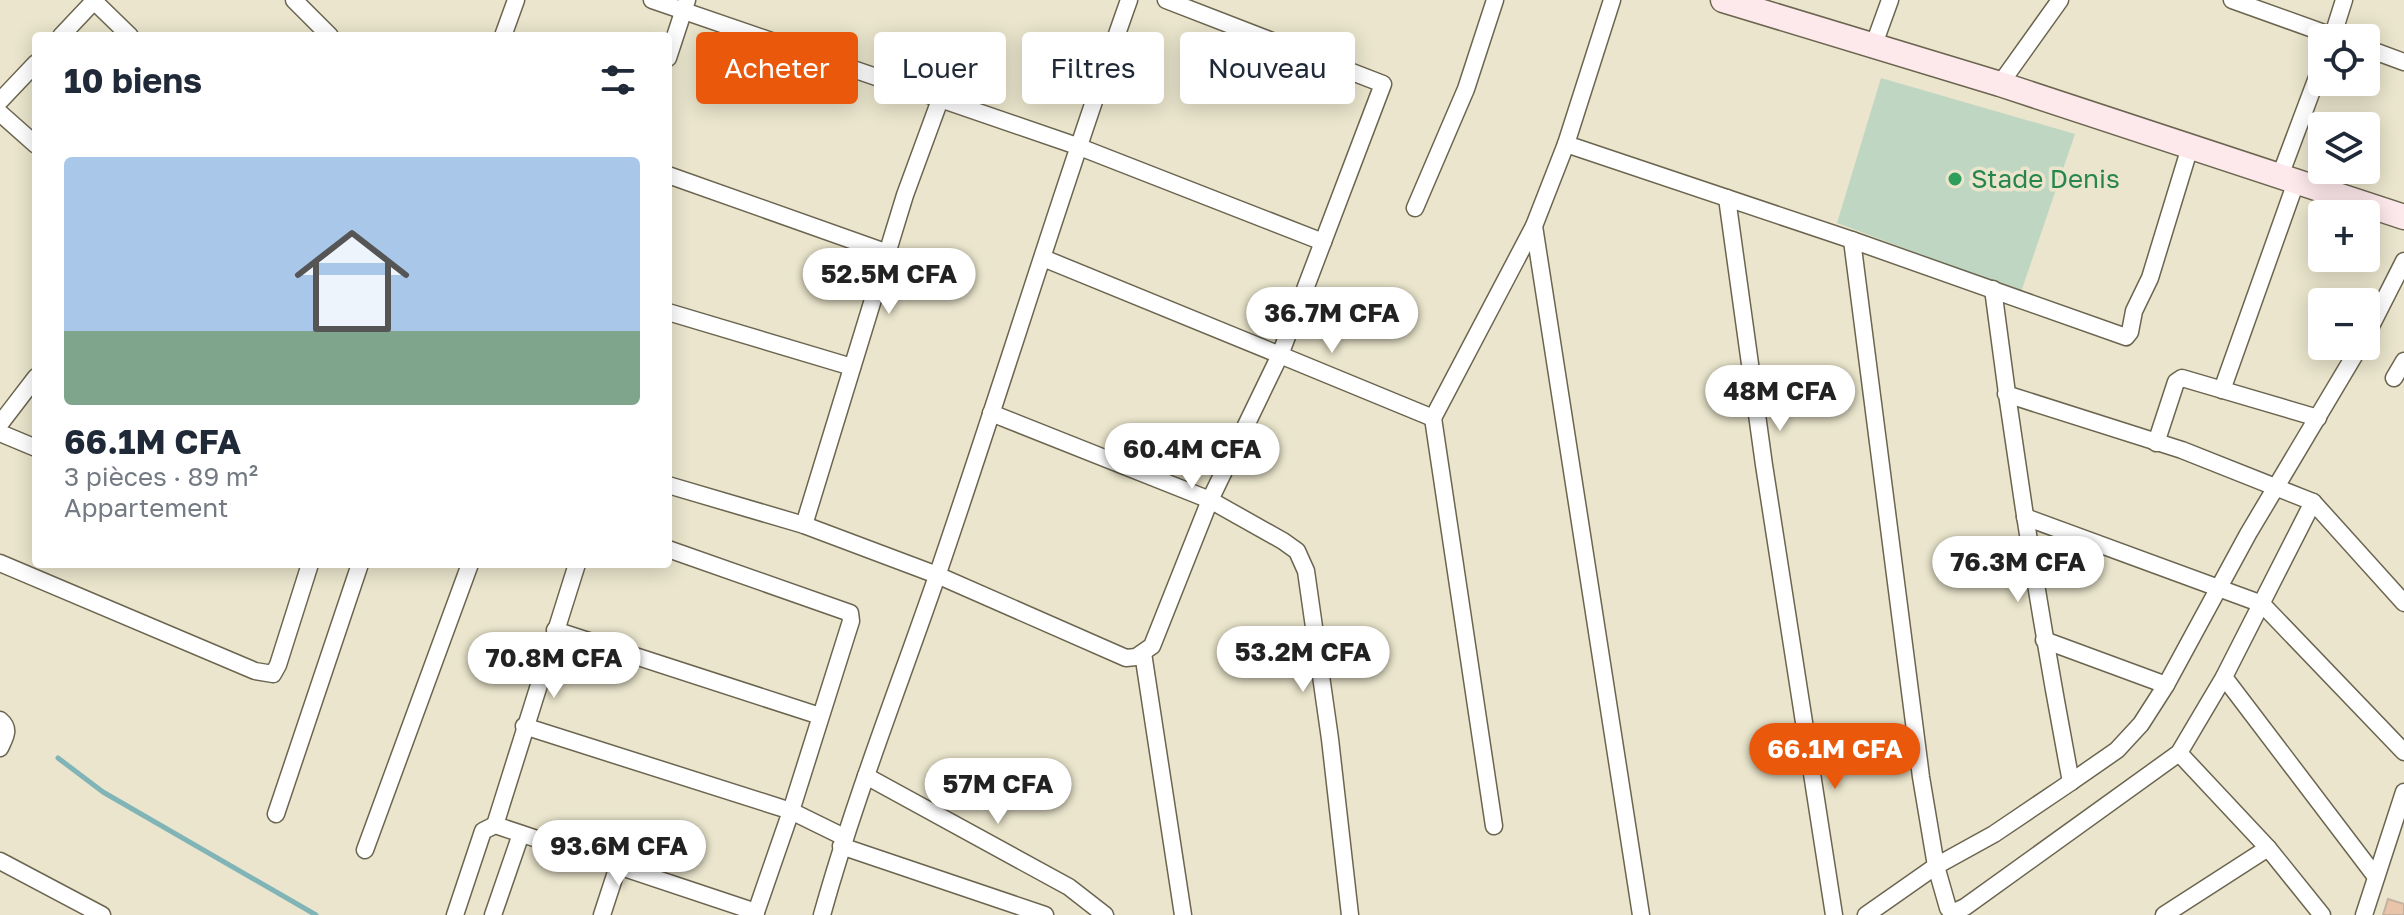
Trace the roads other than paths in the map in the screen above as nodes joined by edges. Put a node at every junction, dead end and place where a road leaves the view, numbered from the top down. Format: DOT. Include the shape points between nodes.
graph roads {
  1 [pos="294,0"];
  2 [pos="516,0"];
  3 [pos="652,0"];
  4 [pos="1129,0"];
  5 [pos="1166,0"];
  6 [pos="1495,0"];
  7 [pos="1612,0"];
  8 [pos="1723,0"];
  9 [pos="1890,0"];
  10 [pos="2060,0"];
  11 [pos="2232,0"];
  12 [pos="2344,0"];
  13 [pos="95,1"];
  14 [pos="685,6"];
  15 [pos="1762,6"];
  16 [pos="2338,24"];
  17 [pos="2308,28"];
  18 [pos="65,32"];
  19 [pos="126,32"];
  20 [pos="326,32"];
  21 [pos="504,32"];
  22 [pos="672,46"];
  23 [pos="1873,47"];
  24 [pos="2380,53"];
  25 [pos="2404,62"];
  26 [pos="32,67"];
  27 [pos="874,73"];
  28 [pos="2000,84"];
  29 [pos="2313,96"];
  30 [pos="0,101"];
  31 [pos="938,104"];
  32 [pos="960,104"];
  33 [pos="0,113"];
  34 [pos="32,141"];
  35 [pos="1566,144"];
  36 [pos="1077,146"];
  37 [pos="2190,147"];
  38 [pos="672,176"];
  39 [pos="2288,179"];
  40 [pos="1727,198"];
  41 [pos="1415,208"];
  42 [pos="2404,217"];
  43 [pos="1534,226"];
  44 [pos="1852,240"];
  45 [pos="1323,242"];
  46 [pos="888,253"];
  47 [pos="1043,258"];
  48 [pos="2404,261"];
  49 [pos="1993,289"];
  50 [pos="2380,308"];
  51 [pos="672,313"];
  52 [pos="1280,355"];
  53 [pos="2352,360"];
  54 [pos="2404,361"];
  55 [pos="852,367"];
  56 [pos="2394,378"];
  57 [pos="32,382"];
  58 [pos="2222,390"];
  59 [pos="2006,394"];
  60 [pos="991,413"];
  61 [pos="1433,418"];
  62 [pos="2318,418"];
  63 [pos="0,424"];
  64 [pos="0,433"];
  65 [pos="2156,443"];
  66 [pos="32,446"];
  67 [pos="672,486"];
  68 [pos="2277,486"];
  69 [pos="1210,500"];
  70 [pos="2313,502"];
  71 [pos="2025,517"];
  72 [pos="804,525"];
  73 [pos="672,550"];
  74 [pos="0,563"];
  75 [pos="309,568"];
  76 [pos="359,568"];
  77 [pos="469,568"];
  78 [pos="576,568"];
  79 [pos="937,575"];
  80 [pos="2218,590"];
  81 [pos="2404,603"];
  82 [pos="2262,604"];
  83 [pos="555,630"];
  84 [pos="2044,640"];
  85 [pos="1143,653"];
  86 [pos="2224,677"];
  87 [pos="2166,685"];
  88 [pos="820,716"];
  89 [pos="0,720"];
  90 [pos="524,726"];
  91 [pos="0,748"];
  92 [pos="2404,752"];
  93 [pos="2179,753"];
  94 [pos="866,776"];
  95 [pos="2071,782"];
  96 [pos="2404,792"];
  97 [pos="791,811"];
  98 [pos="276,814"];
  99 [pos="2399,822"];
  100 [pos="495,825"];
  101 [pos="1494,826"];
  102 [pos="521,834"];
  103 [pos="842,842"];
  104 [pos="2268,848"];
  105 [pos="365,850"];
  106 [pos="0,861"];
  107 [pos="618,866"];
  108 [pos="1936,866"];
  109 [pos="2376,877"];
  110 [pos="755,914"];
  111 [pos="102,915"];
  112 [pos="455,915"];
  113 [pos="493,915"];
  114 [pos="602,915"];
  115 [pos="822,915"];
  116 [pos="1045,915"];
  117 [pos="1105,915"];
  118 [pos="1183,915"];
  119 [pos="1350,915"];
  120 [pos="1641,915"];
  121 [pos="1834,915"];
  122 [pos="1866,915"];
  123 [pos="2164,915"];
  124 [pos="2322,915"];
  125 [pos="2364,915"];
  1 -- 20 [label="street"];
  2 -- 21 [label="street"];
  3 -- 14 [label="street"];
  4 -- 36 [label="street"];
  5 -- 45 [label="street" via="1383,84"];
  6 -- 41 [label="street" via="1466,89"];
  7 -- 35 [label="street"];
  8 -- 15 [label="street"];
  9 -- 23 [label="street"];
  10 -- 28 [label="street"];
  11 -- 17 [label="street"];
  12 -- 16 [label="street"];
  13 -- 18 [label="street"];
  13 -- 19 [label="street"];
  14 -- 22 [label="street"];
  14 -- 27 [label="street"];
  15 -- 23 [label="street"];
  23 -- 28 [label="street"];
  24 -- 25 [label="street"];
  26 -- 30 [label="street"];
  28 -- 37 [label="street"];
  29 -- 39 [label="street"];
  31 -- 46 [label="street"];
  32 -- 36 [label="street"];
  33 -- 34 [label="street"];
  35 -- 40 [label="street"];
  35 -- 43 [label="street"];
  36 -- 45 [label="street"];
  36 -- 47 [label="street"];
  37 -- 39 [label="street"];
  37 -- 49 [label="street" via="2126,337"];
  38 -- 46 [label="street"];
  39 -- 42 [label="street"];
  39 -- 58 [label="street"];
  40 -- 44 [label="street"];
  40 -- 121 [label="street"];
  43 -- 61 [label="street"];
  43 -- 120 [label="street"];
  44 -- 49 [label="street"];
  44 -- 108 [label="street"];
  45 -- 52 [label="street"];
  46 -- 55 [label="street"];
  47 -- 52 [label="street"];
  47 -- 60 [label="street"];
  48 -- 50 [label="street"];
  49 -- 59 [label="street"];
  51 -- 55 [label="street"];
  52 -- 61 [label="street"];
  52 -- 69 [label="street"];
  53 -- 62 [label="street"];
  54 -- 56 [label="street"];
  55 -- 72 [label="street"];
  57 -- 63 [label="street"];
  58 -- 62 [label="street"];
  58 -- 65 [label="street" via="2179,379"];
  59 -- 65 [label="street"];
  59 -- 71 [label="street"];
  60 -- 69 [label="street"];
  60 -- 79 [label="street"];
  61 -- 101 [label="street"];
  62 -- 68 [label="street"];
  64 -- 66 [label="street"];
  65 -- 68 [label="street"];
  67 -- 72 [label="street"];
  68 -- 70 [label="street"];
  68 -- 80 [label="street"];
  69 -- 85 [label="street" via="1152,646"];
  69 -- 119 [label="street" via="1297,551 1306,571"];
  70 -- 81 [label="street"];
  70 -- 82 [label="street"];
  71 -- 80 [label="street"];
  71 -- 84 [label="street"];
  72 -- 79 [label="street"];
  73 -- 88 [label="street" via="850,613"];
  74 -- 75 [label="street" via="255,671 273,674"];
  76 -- 98 [label="street"];
  77 -- 105 [label="street"];
  78 -- 83 [label="street"];
  79 -- 85 [label="street" via="1126,658"];
  79 -- 94 [label="street"];
  80 -- 82 [label="street"];
  80 -- 87 [label="street"];
  82 -- 86 [label="street"];
  82 -- 92 [label="street"];
  83 -- 88 [label="street"];
  83 -- 90 [label="street"];
  84 -- 87 [label="street"];
  84 -- 95 [label="street"];
  85 -- 118 [label="street"];
  86 -- 93 [label="street"];
  86 -- 109 [label="street"];
  87 -- 95 [label="street" via="2117,750"];
  88 -- 97 [label="street"];
  89 -- 91 [label="street" via="7,732"];
  90 -- 97 [label="street"];
  90 -- 100 [label="street"];
  93 -- 104 [label="street"];
  93 -- 108 [label="street" via="1957,913 1948,908"];
  94 -- 103 [label="street"];
  94 -- 117 [label="street" via="1069,887"];
  95 -- 108 [label="street"];
  96 -- 99 [label="street"];
  97 -- 103 [label="street"];
  97 -- 110 [label="street"];
  99 -- 109 [label="street"];
  100 -- 102 [label="street"];
  100 -- 112 [label="street" via="483,831"];
  102 -- 107 [label="street"];
  102 -- 113 [label="street"];
  103 -- 115 [label="street"];
  103 -- 116 [label="street"];
  104 -- 123 [label="street"];
  104 -- 124 [label="street"];
  106 -- 111 [label="street"];
  107 -- 110 [label="street"];
  107 -- 114 [label="street"];
  108 -- 122 [label="street"];
  109 -- 125 [label="street"];
}
